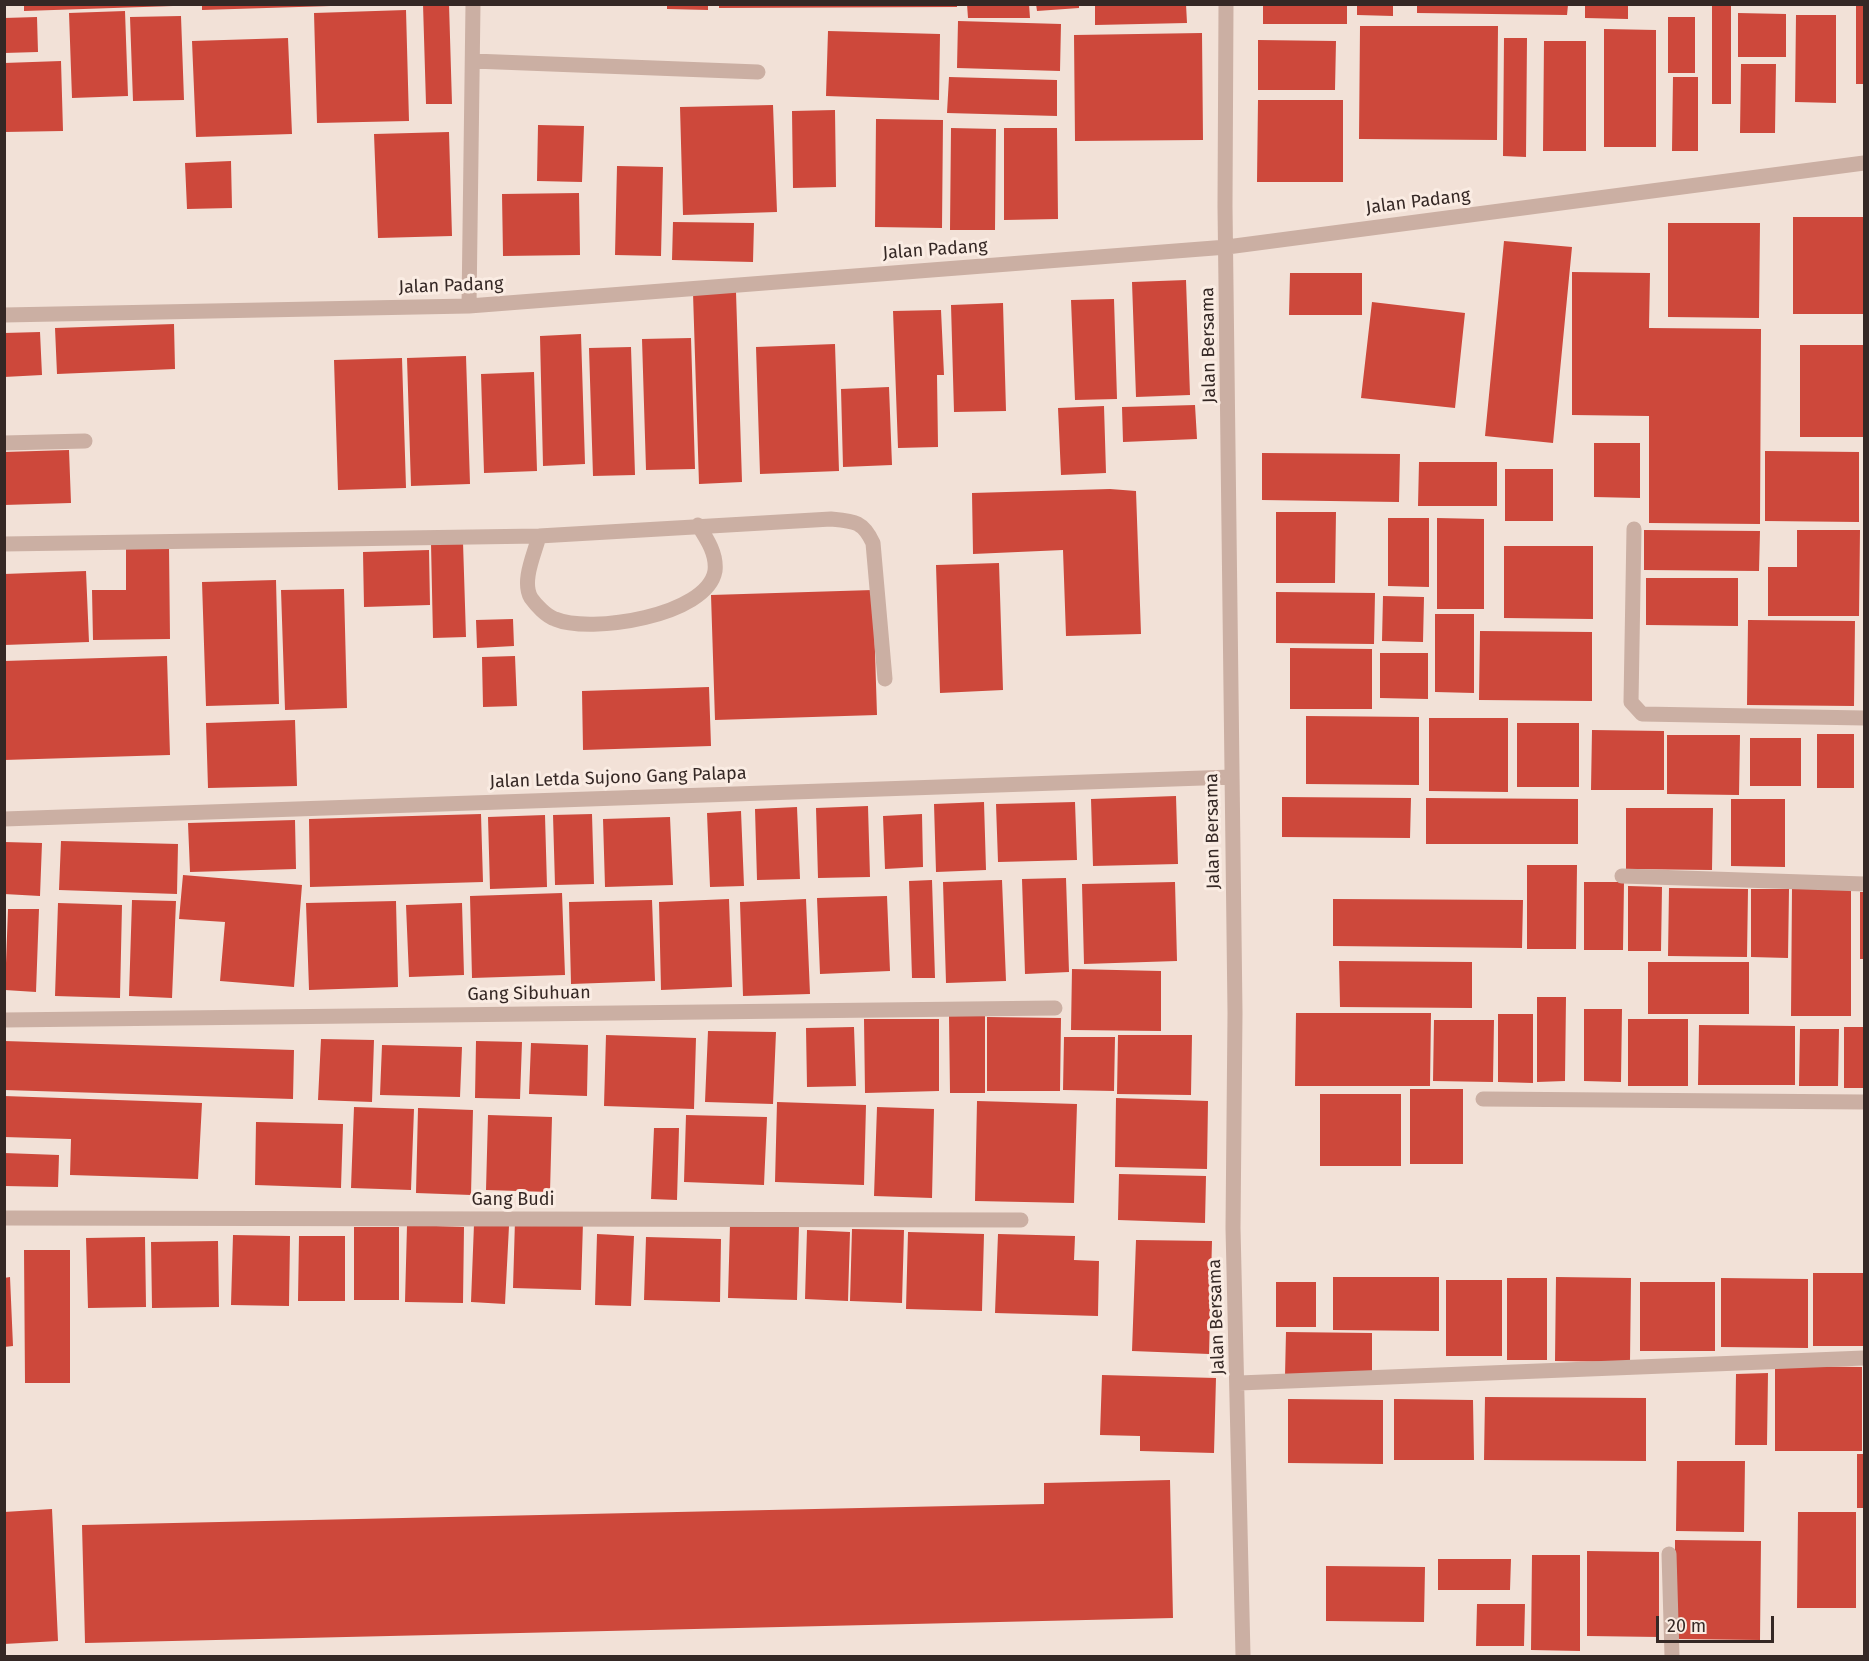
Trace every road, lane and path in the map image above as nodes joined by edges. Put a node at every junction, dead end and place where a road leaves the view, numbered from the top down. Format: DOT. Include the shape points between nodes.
graph roads {
  1 [pos="473,4"];
  2 [pos="1226,4"];
  3 [pos="473,61"];
  4 [pos="758,72"];
  5 [pos="1864,164"];
  6 [pos="1227,247"];
  7 [pos="469,306"];
  8 [pos="4,315"];
  9 [pos="85,441"];
  10 [pos="4,443"];
  11 [pos="698,525"];
  12 [pos="1634,529"];
  13 [pos="539,536"];
  14 [pos="4,544"];
  15 [pos="885,679"];
  16 [pos="1864,718"];
  17 [pos="1232,777"];
  18 [pos="4,819"];
  19 [pos="1622,876"];
  20 [pos="1864,884"];
  21 [pos="1055,1008"];
  22 [pos="4,1020"];
  23 [pos="1483,1099"];
  24 [pos="1864,1102"];
  25 [pos="4,1218"];
  26 [pos="1021,1220"];
  27 [pos="1864,1358"];
  28 [pos="1239,1383"];
  29 [pos="1669,1554"];
  30 [pos="1243,1656"];
  31 [pos="1672,1656"];
  1 -- 3 [label="street"];
  2 -- 6 [label="street, Jalan Bersama"];
  3 -- 4 [label="street"];
  3 -- 7 [label="street"];
  5 -- 6 [label="street, Jalan Padang"];
  6 -- 7 [label="street, Jalan Padang"];
  6 -- 17 [label="street, Jalan Bersama"];
  7 -- 8 [label="street, Jalan Padang"];
  9 -- 10 [label="street"];
  11 -- 13 [label="street"];
  11 -- 13 [label="street" via="713,551 712,583 694,600 677,608 639,619 602,623 555,619 530,597 526,584"];
  11 -- 15 [label="street" via="831,519 853,521 867,530 873,543"];
  12 -- 16 [label="street" via="1631,702 1642,714"];
  13 -- 14 [label="street"];
  17 -- 18 [label="street, Jalan Letda Sujono Gang Palapa"];
  17 -- 28 [label="street, Jalan Bersama" via="1233,1228"];
  19 -- 20 [label="street"];
  21 -- 22 [label="street, Gang Sibuhuan"];
  23 -- 24 [label="street"];
  25 -- 26 [label="street, Gang Budi"];
  27 -- 28 [label="street"];
  28 -- 30 [label="street, Jalan Bersama"];
  29 -- 31 [label="street"];
}
